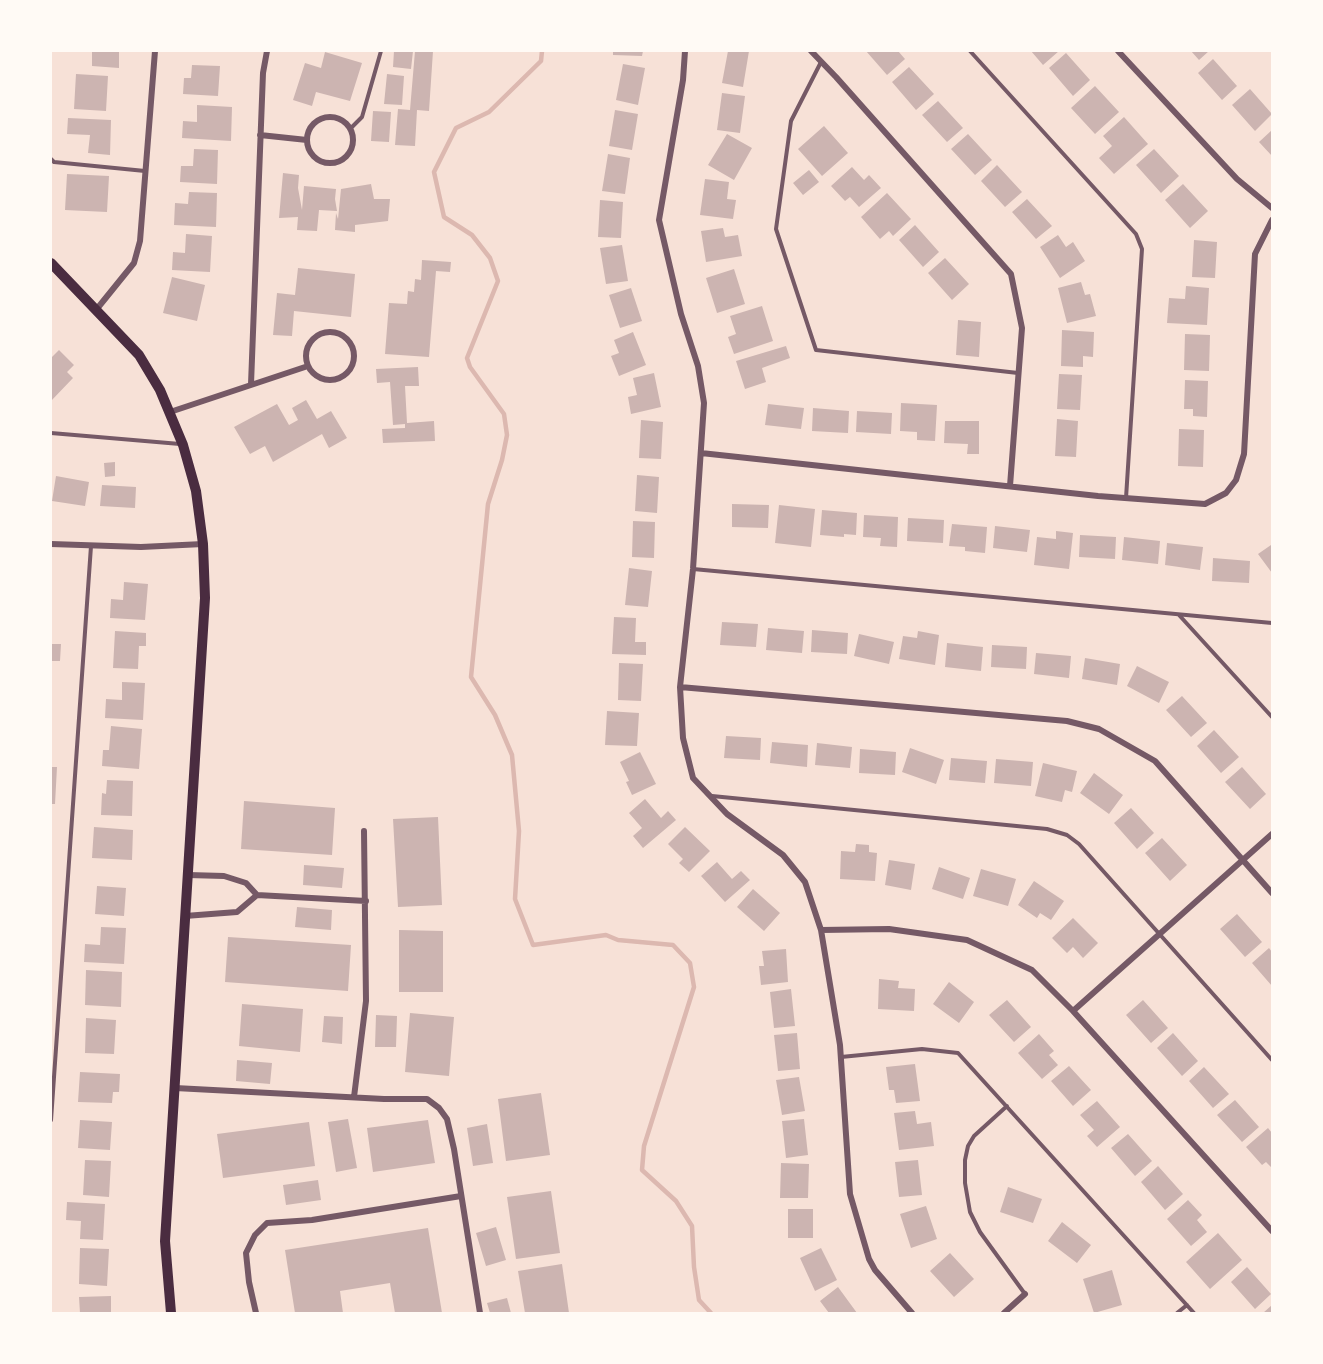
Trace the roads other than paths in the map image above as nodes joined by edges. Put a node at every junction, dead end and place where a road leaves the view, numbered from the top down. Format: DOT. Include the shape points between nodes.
graph roads {
  1 [pos="155,51"];
  2 [pos="267,51"];
  3 [pos="381,51"];
  4 [pos="685,51"];
  5 [pos="811,51"];
  6 [pos="970,51"];
  7 [pos="1118,51"];
  8 [pos="821,62"];
  9 [pos="350,129"];
  10 [pos="260,135"];
  11 [pos="307,140"];
  12 [pos="51,159"];
  13 [pos="146,171"];
  14 [pos="1272,208"];
  15 [pos="1272,220"];
  16 [pos="51,263"];
  17 [pos="96,310"];
  18 [pos="308,366"];
  19 [pos="1019,373"];
  20 [pos="251,384"];
  21 [pos="170,411"];
  22 [pos="51,433"];
  23 [pos="183,445"];
  24 [pos="701,453"];
  25 [pos="1010,486"];
  26 [pos="1126,498"];
  27 [pos="51,544"];
  28 [pos="203,544"];
  29 [pos="91,545"];
  30 [pos="693,568"];
  31 [pos="1179,614"];
  32 [pos="1272,623"];
  33 [pos="680,687"];
  34 [pos="1272,717"];
  35 [pos="710,796"];
  36 [pos="364,831"];
  37 [pos="1272,834"];
  38 [pos="1243,860"];
  39 [pos="188,875"];
  40 [pos="1272,893"];
  41 [pos="257,895"];
  42 [pos="366,901"];
  43 [pos="185,916"];
  44 [pos="821,930"];
  45 [pos="1159,935"];
  46 [pos="1073,1011"];
  47 [pos="841,1057"];
  48 [pos="1272,1060"];
  49 [pos="175,1088"];
  50 [pos="354,1097"];
  51 [pos="1007,1106"];
  52 [pos="51,1120"];
  53 [pos="461,1196"];
  54 [pos="1272,1231"];
  55 [pos="1025,1294"];
  56 [pos="1187,1305"];
  57 [pos="171,1313"];
  58 [pos="256,1313"];
  59 [pos="480,1313"];
  60 [pos="912,1313"];
  61 [pos="1004,1313"];
  62 [pos="1177,1313"];
  63 [pos="1194,1313"];
  1 -- 13 [label="street"];
  2 -- 10 [label="street"];
  3 -- 9 [label="lane" via="362,117"];
  4 -- 24 [label="street" via="659,220 681,314 698,366 704,403"];
  5 -- 8 [label="street"];
  6 -- 26 [label="lane" via="1136,234 1142,249"];
  7 -- 14 [label="street" via="1237,179"];
  8 -- 19 [label="street" via="1011,274 1022,328"];
  8 -- 19 [label="lane" via="791,121 776,230 816,350"];
  9 -- 11 [label="street" via="339,119 324,117 312,126"];
  9 -- 11 [label="street" via="350,151 332,162 318,159"];
  10 -- 11 [label="street"];
  10 -- 20 [label="street"];
  12 -- 13 [label="lane"];
  13 -- 17 [label="street" via="140,241 134,263"];
  15 -- 26 [label="street" via="1254,254 1244,454 1236,480 1226,493 1205,504"];
  16 -- 17 [label="main road"];
  17 -- 21 [label="main road" via="139,356"];
  18 -- 18 [label="street" via="319,378 343,377 353,364 354,348 344,335 321,333 306,351"];
  18 -- 20 [label="street"];
  19 -- 25 [label="street"];
  20 -- 21 [label="street"];
  21 -- 23 [label="main road"];
  22 -- 23 [label="lane"];
  23 -- 28 [label="main road" via="196,491"];
  24 -- 25 [label="street"];
  24 -- 30 [label="street"];
  25 -- 26 [label="street"];
  27 -- 29 [label="street"];
  28 -- 29 [label="street"];
  28 -- 39 [label="main road" via="205,598"];
  29 -- 52 [label="lane"];
  30 -- 31 [label="lane"];
  30 -- 33 [label="street"];
  31 -- 32 [label="lane"];
  31 -- 34 [label="lane"];
  33 -- 35 [label="street" via="683,738 693,778"];
  33 -- 38 [label="street" via="1067,720 1099,729 1155,761"];
  35 -- 44 [label="street" via="783,855 805,882"];
  35 -- 45 [label="lane" via="1047,829 1067,835"];
  36 -- 42 [label="street"];
  37 -- 38 [label="street"];
  38 -- 40 [label="street"];
  38 -- 45 [label="street"];
  39 -- 41 [label="street" via="224,876 246,883"];
  39 -- 43 [label="main road"];
  41 -- 42 [label="street"];
  41 -- 43 [label="street" via="237,912"];
  42 -- 50 [label="street" via="366,1000"];
  43 -- 49 [label="main road"];
  44 -- 46 [label="street" via="889,929 967,940 1032,970"];
  44 -- 47 [label="street"];
  45 -- 46 [label="street"];
  45 -- 48 [label="lane"];
  46 -- 54 [label="street"];
  47 -- 51 [label="lane" via="922,1049 958,1053"];
  47 -- 60 [label="street" via="850,1194 874,1269"];
  49 -- 50 [label="street"];
  49 -- 57 [label="main road" via="165,1240"];
  50 -- 53 [label="street" via="427,1099 439,1108 447,1119"];
  51 -- 55 [label="lane" via="968,1146 965,1183 970,1212 980,1232"];
  51 -- 56 [label="lane"];
  53 -- 58 [label="street" via="312,1220 267,1223 246,1252"];
  53 -- 59 [label="street"];
  55 -- 61 [label="street"];
  56 -- 62 [label="lane"];
  56 -- 63 [label="lane"];
}
